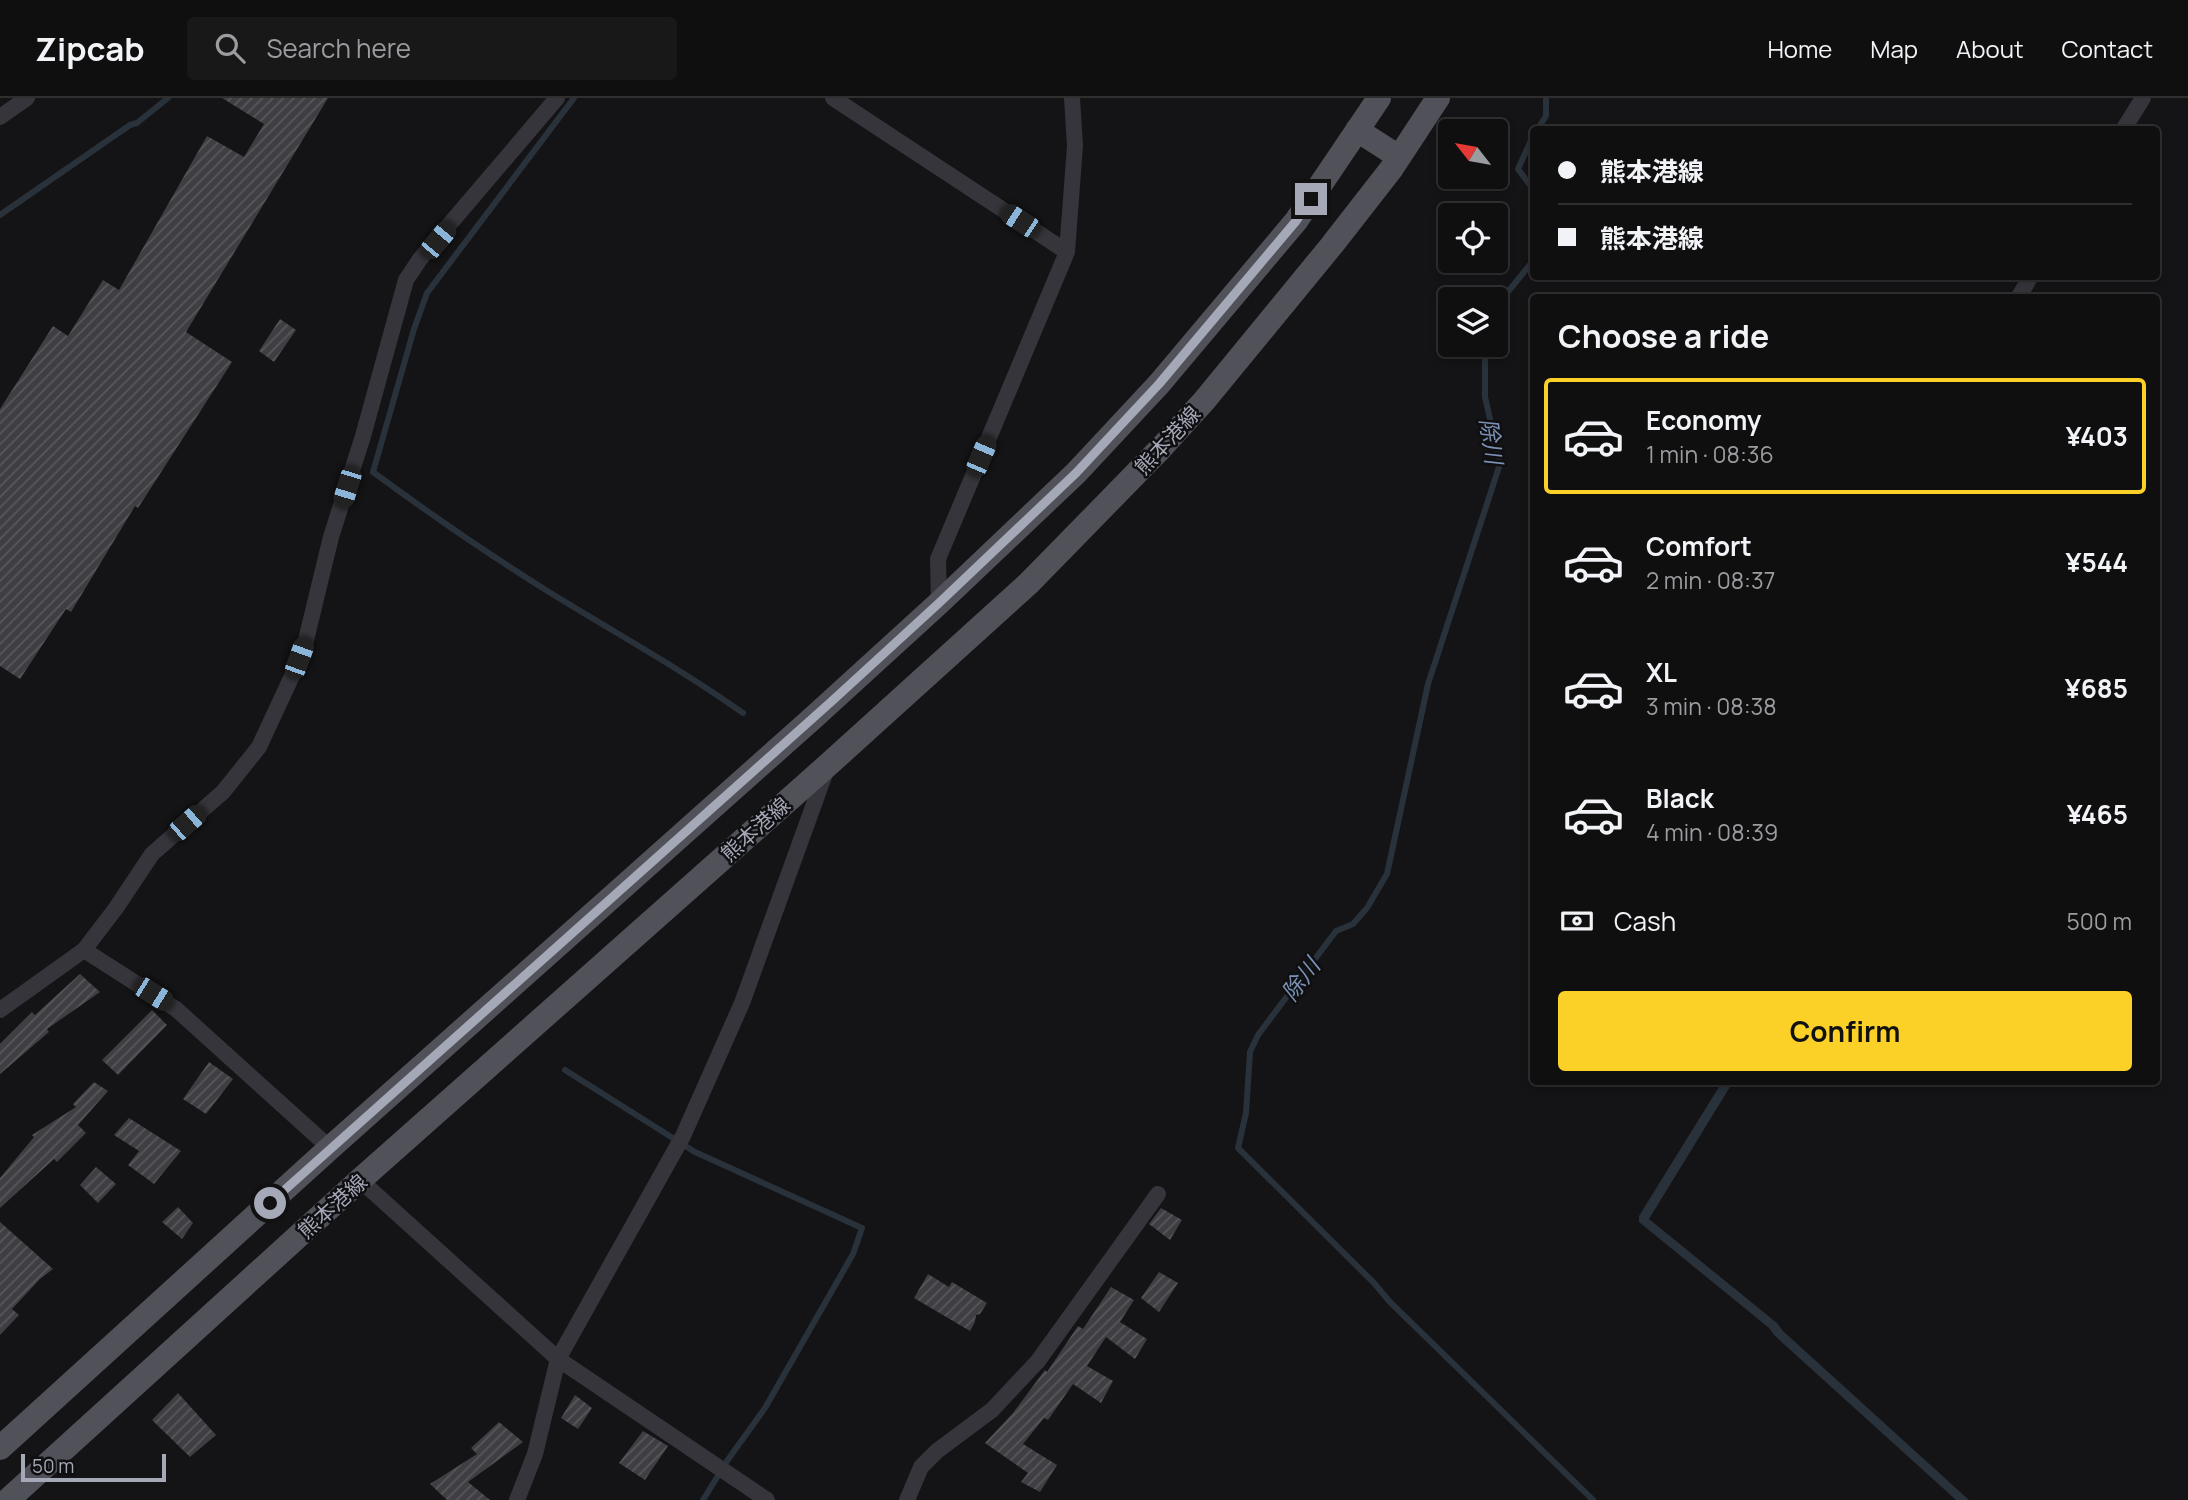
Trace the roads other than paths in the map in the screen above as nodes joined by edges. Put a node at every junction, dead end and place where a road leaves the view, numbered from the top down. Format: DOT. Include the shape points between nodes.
graph roads {
  1 [pos="27,98"];
  2 [pos="557,98"];
  3 [pos="834,98"];
  4 [pos="1072,98"];
  5 [pos="1379,98"];
  6 [pos="1438,98"];
  7 [pos="2143,98"];
  8 [pos="0,117"];
  9 [pos="2126,126"];
  10 [pos="1357,130"];
  11 [pos="1399,157"];
  12 [pos="1067,252"];
  13 [pos="939,603"];
  14 [pos="829,764"];
  15 [pos="84,950"];
  16 [pos="0,1010"];
  17 [pos="330,1148"];
  18 [pos="360,1180"];
  19 [pos="1157,1194"];
  20 [pos="558,1359"];
  21 [pos="0,1448"];
  22 [pos="8,1500"];
  23 [pos="517,1500"];
  24 [pos="767,1500"];
  25 [pos="907,1500"];
  1 -- 8 [label="street"];
  2 -- 15 [label="street" via="406,280 306,640 258,747 223,792 152,854"];
  3 -- 12 [label="street"];
  4 -- 12 [label="street" via="1075,146"];
  5 -- 10 [label="main road, 熊本港線"];
  6 -- 11 [label="main road, 熊本港線"];
  7 -- 9 [label="street"];
  10 -- 11 [label="main road"];
  10 -- 13 [label="main road, 熊本港線" via="1296,221 1159,384 1076,473"];
  11 -- 14 [label="main road, 熊本港線" via="1332,246 1161,448 1029,583"];
  12 -- 13 [label="street" via="938,559"];
  13 -- 17 [label="main road, 熊本港線"];
  14 -- 18 [label="main road, 熊本港線"];
  14 -- 20 [label="street" via="742,1003 683,1136"];
  15 -- 16 [label="street"];
  15 -- 17 [label="street" via="176,1009"];
  17 -- 21 [label="main road, 熊本港線"];
  18 -- 20 [label="street"];
  18 -- 22 [label="main road, 熊本港線"];
  19 -- 25 [label="street" via="1038,1361 992,1409 921,1467"];
  20 -- 23 [label="street" via="535,1454"];
  20 -- 24 [label="street"];
}
